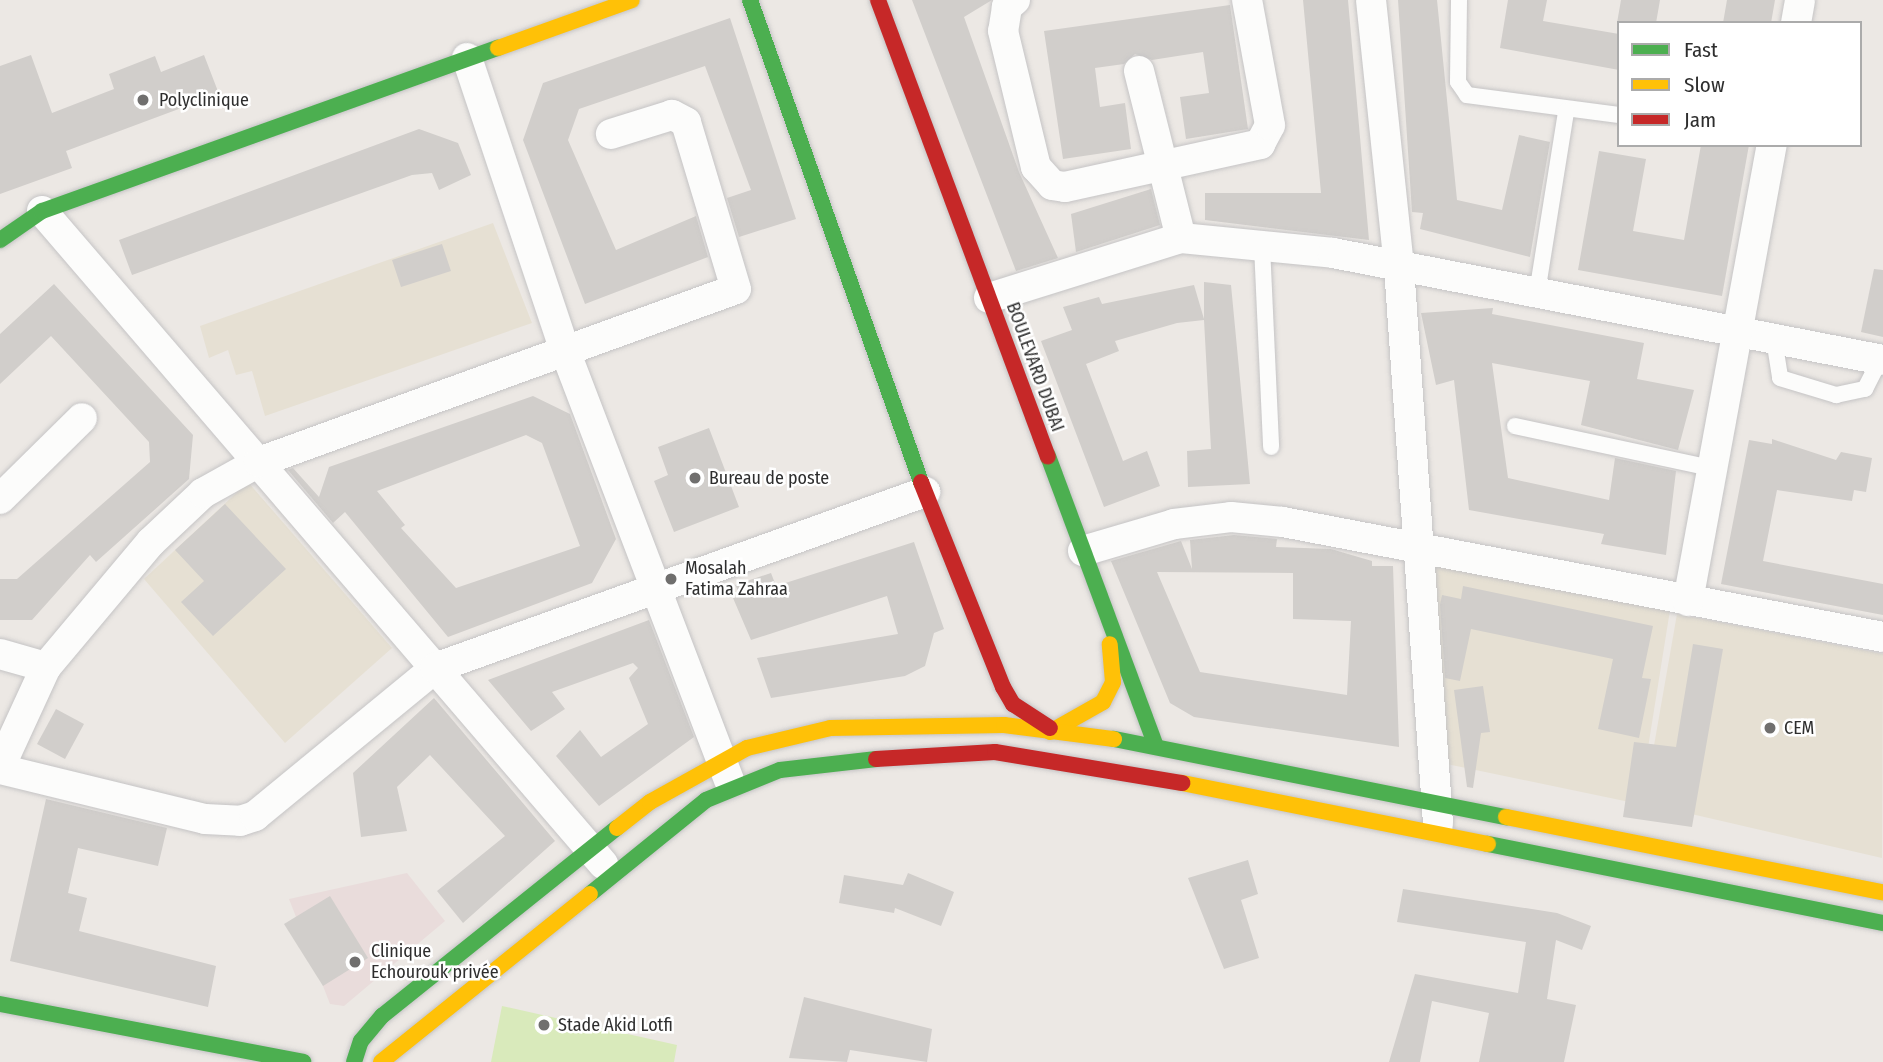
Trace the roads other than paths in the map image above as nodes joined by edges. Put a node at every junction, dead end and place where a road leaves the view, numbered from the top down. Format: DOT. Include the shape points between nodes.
graph roads {
  1 [pos="632,0"];
  2 [pos="750,0"];
  3 [pos="878,0"];
  4 [pos="1015,0"];
  5 [pos="1247,0"];
  6 [pos="1371,0"];
  7 [pos="1459,0"];
  8 [pos="1800,0"];
  9 [pos="1796,21"];
  10 [pos="467,58"];
  11 [pos="1139,71"];
  12 [pos="1566,111"];
  13 [pos="1617,116"];
  14 [pos="611,134"];
  15 [pos="1772,147"];
  16 [pos="1161,166"];
  17 [pos="42,212"];
  18 [pos="1181,239"];
  19 [pos="0,240"];
  20 [pos="1262,246"];
  21 [pos="1399,267"];
  22 [pos="1537,293"];
  23 [pos="989,298"];
  24 [pos="1735,332"];
  25 [pos="1774,339"];
  26 [pos="564,348"];
  27 [pos="1881,360"];
  28 [pos="82,418"];
  29 [pos="1515,426"];
  30 [pos="1271,447"];
  31 [pos="259,462"];
  32 [pos="1711,468"];
  33 [pos="925,492"];
  34 [pos="0,499"];
  35 [pos="1418,549"];
  36 [pos="1083,551"];
  37 [pos="656,586"];
  38 [pos="1099,594"];
  39 [pos="1688,601"];
  40 [pos="1883,637"];
  41 [pos="0,654"];
  42 [pos="46,667"];
  43 [pos="435,668"];
  44 [pos="1003,687"];
  45 [pos="1004,725"];
  46 [pos="1054,730"];
  47 [pos="1156,747"];
  48 [pos="995,752"];
  49 [pos="722,759"];
  50 [pos="1092,765"];
  51 [pos="0,768"];
  52 [pos="732,787"];
  53 [pos="1435,803"];
  54 [pos="1440,834"];
  55 [pos="587,847"];
  56 [pos="611,872"];
  57 [pos="1883,892"];
  58 [pos="1883,923"];
  59 [pos="0,1004"];
  60 [pos="304,1062"];
  61 [pos="354,1062"];
  62 [pos="381,1062"];
  1 -- 10 [label="street"];
  2 -- 33 [label="street"];
  3 -- 23 [label="street, BOULEVARD DUBAI"];
  4 -- 16 [label="street" via="1007,7 1003,31 1041,178 1065,187"];
  5 -- 16 [label="street" via="1268,108 1267,136 1260,144"];
  6 -- 21 [label="street"];
  7 -- 12 [label="lane" via="1458,82 1467,95"];
  8 -- 9 [label="street"];
  10 -- 17 [label="street"];
  10 -- 26 [label="street"];
  11 -- 16 [label="street"];
  12 -- 13 [label="lane"];
  12 -- 22 [label="lane"];
  14 -- 26 [label="street" via="672,115 686,122 735,267 736,289"];
  15 -- 24 [label="street"];
  16 -- 18 [label="street"];
  17 -- 19 [label="street"];
  17 -- 31 [label="street"];
  18 -- 20 [label="street"];
  18 -- 23 [label="street"];
  20 -- 21 [label="street"];
  20 -- 30 [label="lane"];
  21 -- 22 [label="street"];
  21 -- 35 [label="street"];
  22 -- 24 [label="street"];
  23 -- 36 [label="street, BOULEVARD DUBAI"];
  24 -- 25 [label="street"];
  24 -- 32 [label="street"];
  25 -- 27 [label="street"];
  25 -- 27 [label="lane" via="1780,378 1836,395 1865,389"];
  26 -- 31 [label="street"];
  26 -- 37 [label="street"];
  28 -- 34 [label="street"];
  29 -- 32 [label="lane"];
  31 -- 42 [label="street" via="203,493 160,534"];
  31 -- 43 [label="street"];
  32 -- 39 [label="street"];
  33 -- 37 [label="street"];
  33 -- 44 [label="street"];
  35 -- 36 [label="street" via="1231,517 1174,524"];
  35 -- 39 [label="street"];
  35 -- 53 [label="street"];
  36 -- 38 [label="street, BOULEVARD DUBAI"];
  37 -- 43 [label="street"];
  37 -- 49 [label="street"];
  38 -- 46 [label="street" via="1113,682 1103,702"];
  38 -- 47 [label="street, BOULEVARD DUBAI"];
  39 -- 40 [label="street"];
  41 -- 42 [label="street"];
  42 -- 51 [label="street"];
  43 -- 51 [label="street" via="255,816 240,821 205,819"];
  43 -- 55 [label="street"];
  44 -- 45 [label="street"];
  44 -- 46 [label="street" via="1013,704"];
  45 -- 46 [label="street"];
  45 -- 49 [label="street" via="830,728"];
  46 -- 47 [label="street"];
  46 -- 48 [label="street"];
  46 -- 50 [label="street"];
  47 -- 53 [label="street"];
  48 -- 50 [label="street"];
  48 -- 52 [label="street" via="834,762"];
  49 -- 52 [label="street"];
  49 -- 55 [label="street"];
  50 -- 54 [label="street"];
  52 -- 56 [label="street"];
  53 -- 54 [label="street"];
  53 -- 57 [label="street"];
  54 -- 58 [label="street"];
  55 -- 56 [label="street"];
  55 -- 61 [label="street" via="376,1021"];
  56 -- 62 [label="street"];
  59 -- 60 [label="street"];
}
